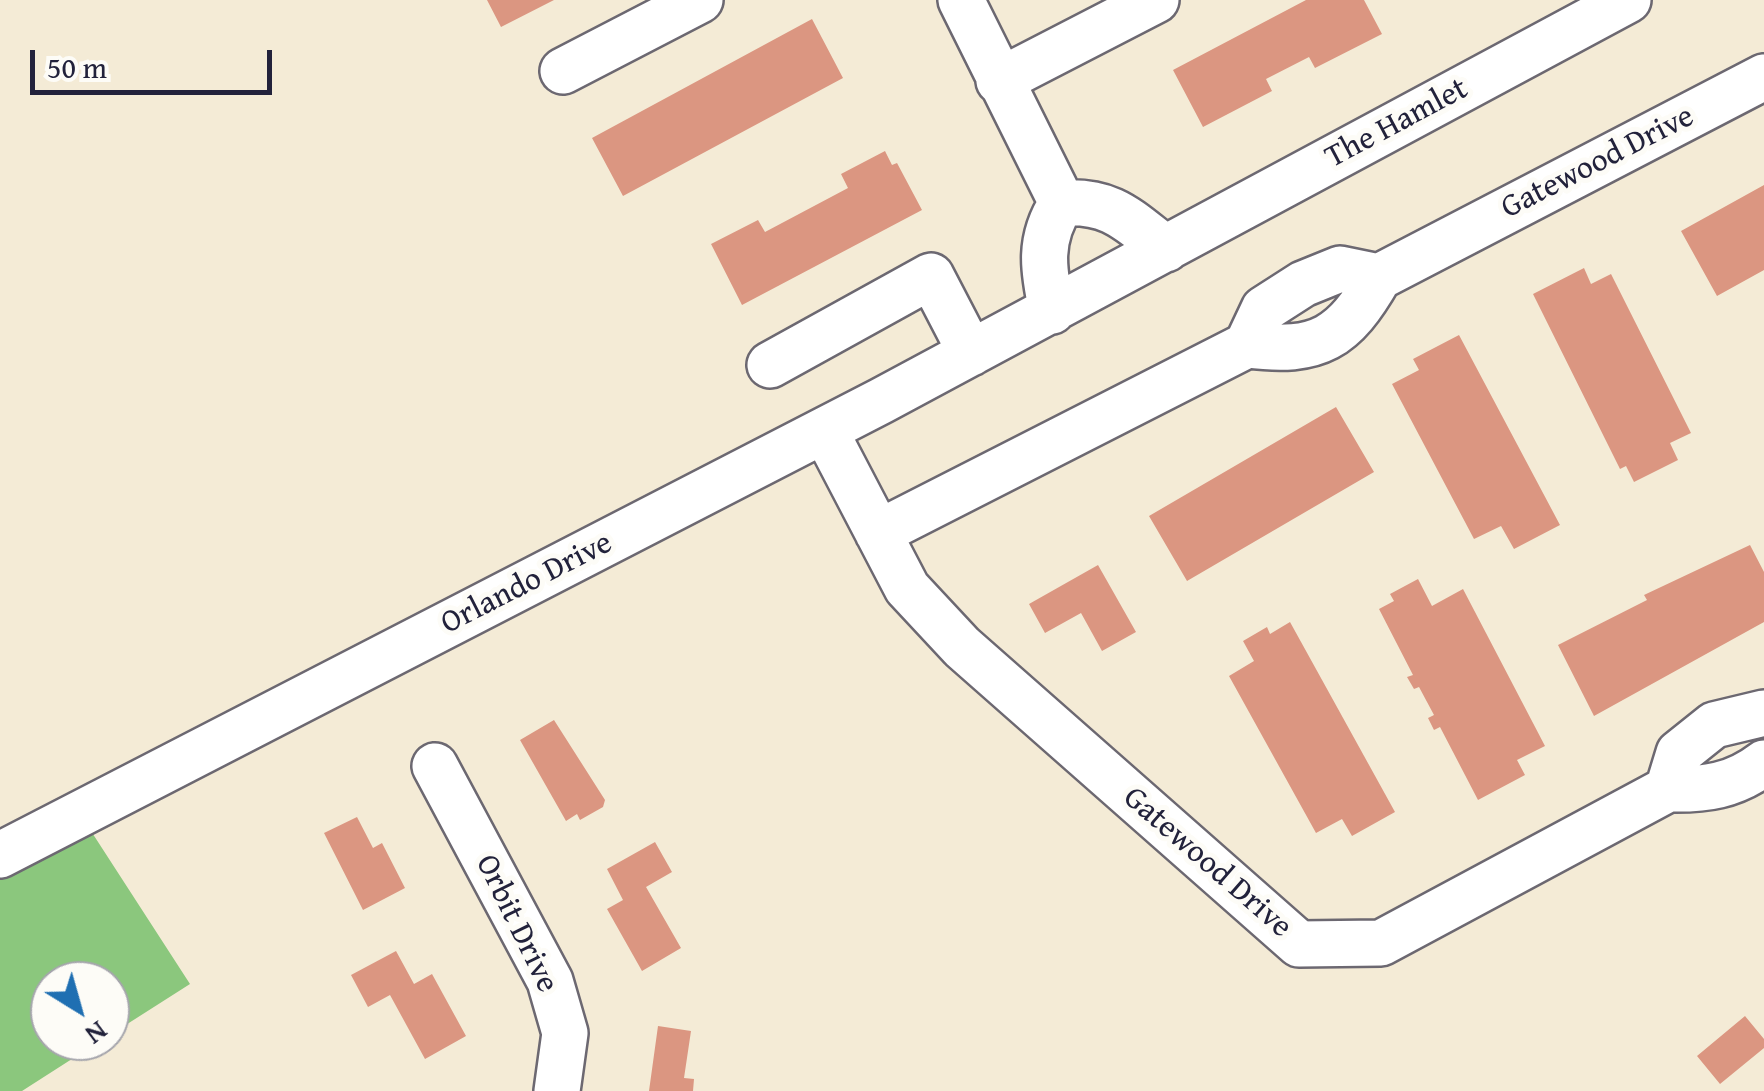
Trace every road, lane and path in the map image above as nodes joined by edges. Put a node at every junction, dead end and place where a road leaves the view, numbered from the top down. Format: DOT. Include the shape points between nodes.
graph roads {
  1 [pos="700,0"];
  2 [pos="961,0"];
  3 [pos="1156,0"];
  4 [pos="1628,0"];
  5 [pos="1572,14"];
  6 [pos="563,71"];
  7 [pos="1764,77"];
  8 [pos="999,81"];
  9 [pos="1062,203"];
  10 [pos="1166,249"];
  11 [pos="1052,311"];
  12 [pos="971,353"];
  13 [pos="770,365"];
  14 [pos="824,430"];
  15 [pos="878,533"];
  16 [pos="1764,713"];
  17 [pos="1764,763"];
  18 [pos="435,766"];
  19 [pos="1668,789"];
  20 [pos="0,855"];
  21 [pos="557,1091"];
  1 -- 6 [label="street"];
  2 -- 8 [label="street"];
  3 -- 8 [label="street"];
  4 -- 5 [label="street, The Hamlet"];
  5 -- 10 [label="street, The Hamlet"];
  7 -- 15 [label="street, Gatewood Drive" via="1378,277 1355,318 1327,338 1286,350 1247,345"];
  8 -- 9 [label="street"];
  9 -- 10 [label="street" via="1094,201"];
  9 -- 11 [label="street" via="1046,227 1042,270"];
  10 -- 11 [label="street, The Hamlet"];
  11 -- 12 [label="street, Orlando Drive"];
  12 -- 13 [label="street" via="931,276"];
  12 -- 14 [label="street, Orlando Drive"];
  14 -- 15 [label="street, Gatewood Drive"];
  14 -- 20 [label="street, Orlando Drive"];
  15 -- 19 [label="street, Gatewood Drive" via="906,588 962,648 1300,944 1381,942"];
  16 -- 19 [label="street" via="1714,726 1679,753"];
  17 -- 19 [label="street, Gatewood Drive" via="1743,778 1704,790"];
  18 -- 21 [label="street, Orbit Drive" via="550,981 564,1033"];
}
